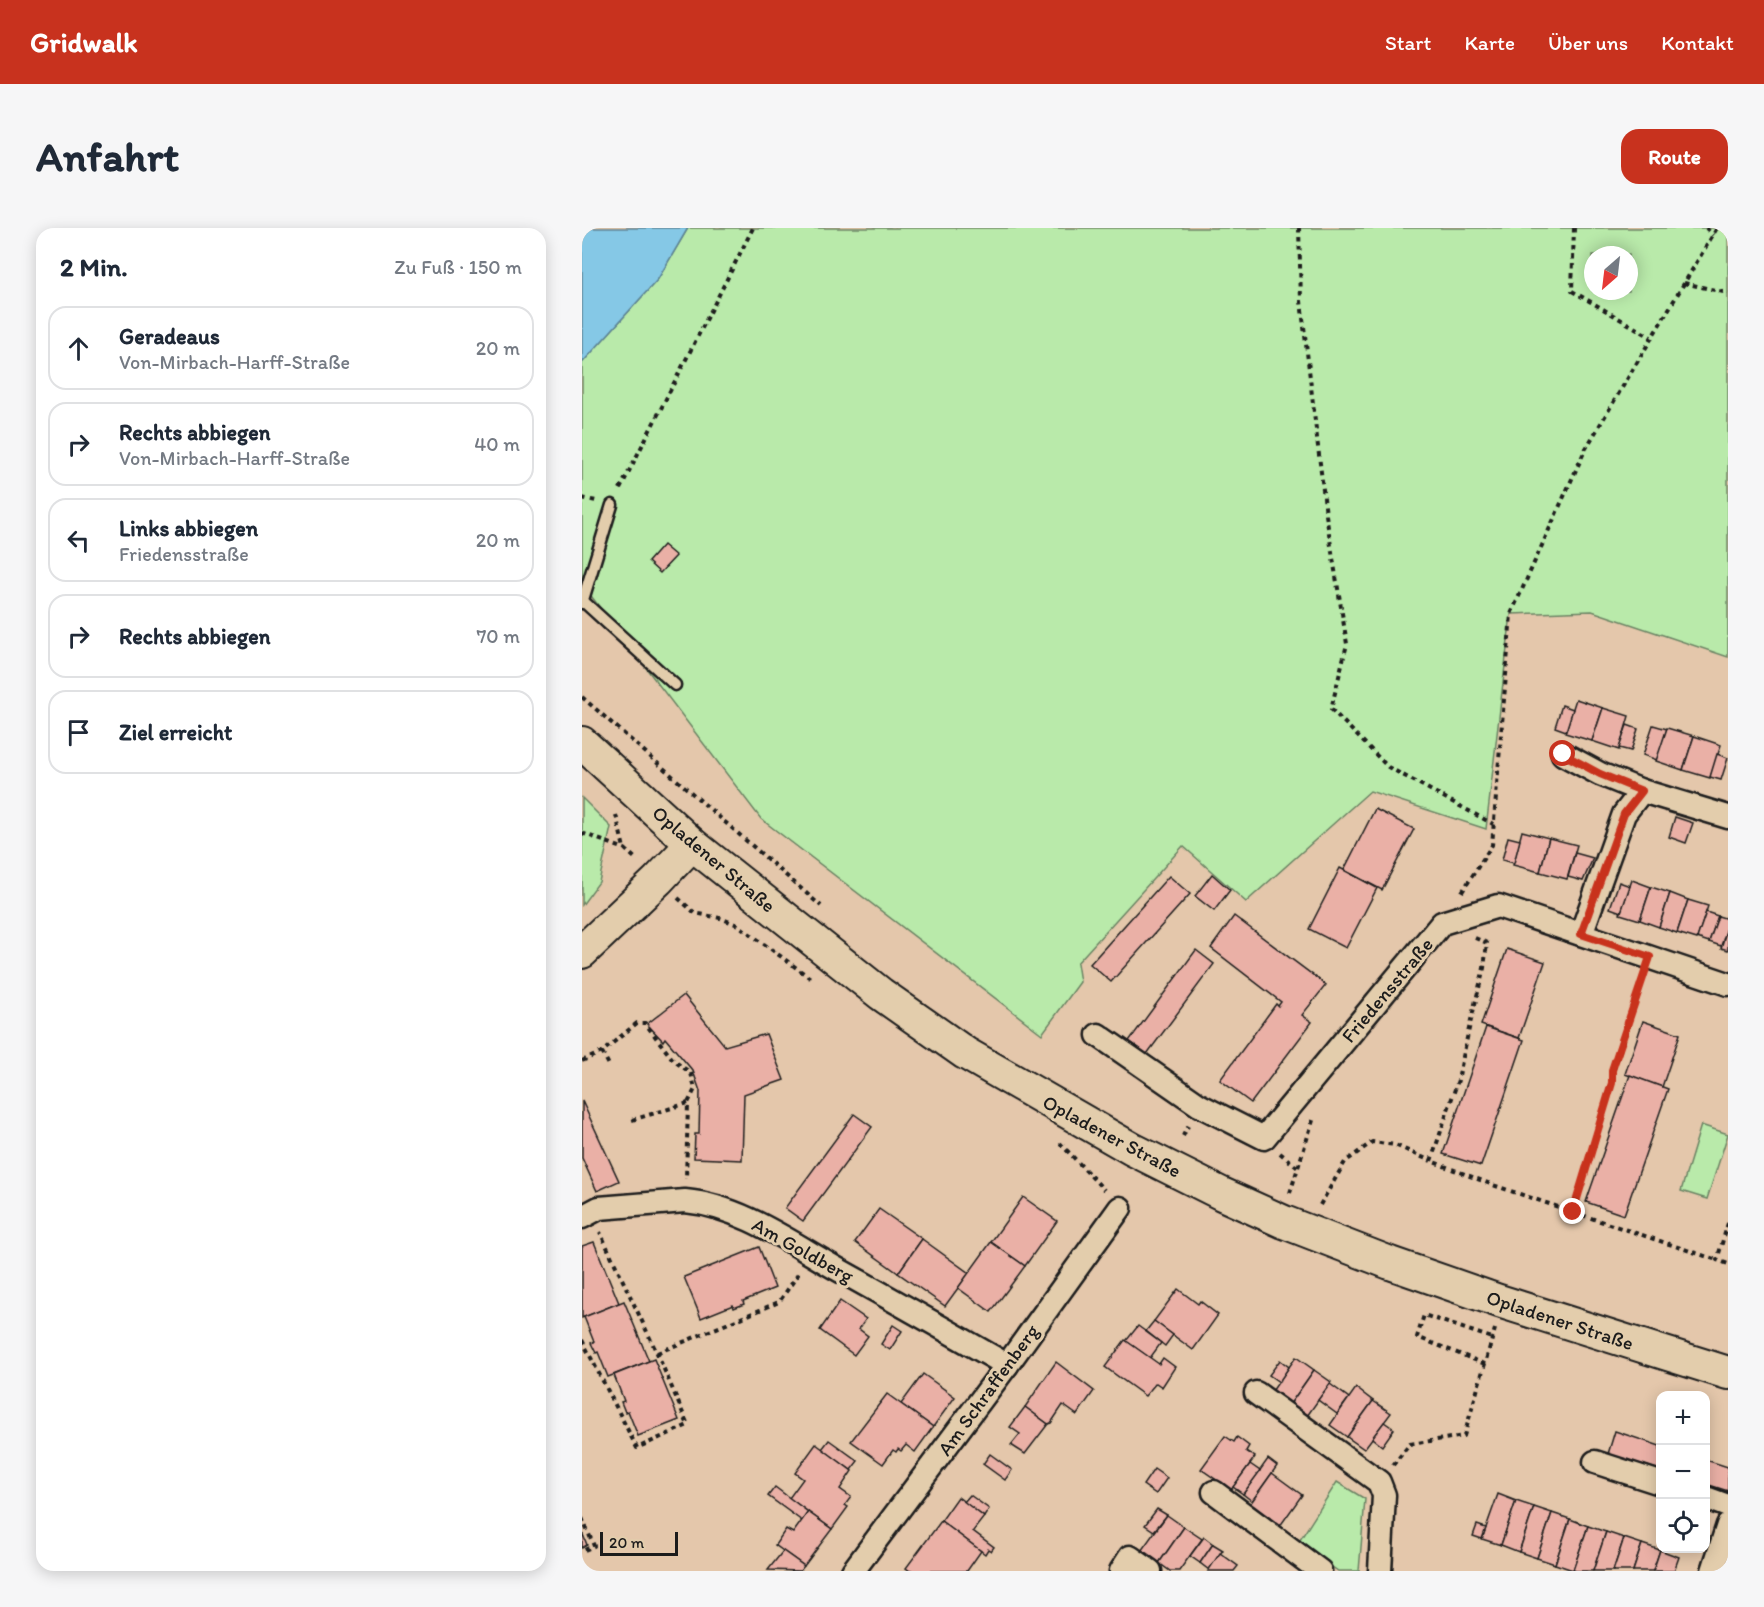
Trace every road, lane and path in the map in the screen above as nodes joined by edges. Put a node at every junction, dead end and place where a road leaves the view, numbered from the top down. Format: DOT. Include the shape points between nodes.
graph roads {
  1 [pos="753,228"];
  2 [pos="1299,228"];
  3 [pos="1574,228"];
  4 [pos="1706,228"];
  5 [pos="1717,228"];
  6 [pos="1713,235"];
  7 [pos="1684,283"];
  8 [pos="1728,293"];
  9 [pos="1652,338"];
  10 [pos="612,505"];
  11 [pos="583,602"];
  12 [pos="675,685"];
  13 [pos="582,697"];
  14 [pos="582,743"];
  15 [pos="1563,754"];
  16 [pos="1642,791"];
  17 [pos="610,809"];
  18 [pos="1728,817"];
  19 [pos="1493,824"];
  20 [pos="582,833"];
  21 [pos="692,844"];
  22 [pos="781,872"];
  23 [pos="1442,923"];
  24 [pos="1581,934"];
  25 [pos="582,952"];
  26 [pos="1650,957"];
  27 [pos="1728,984"];
  28 [pos="1098,1035"];
  29 [pos="602,1052"];
  30 [pos="582,1060"];
  31 [pos="609,1065"];
  32 [pos="1312,1080"];
  33 [pos="688,1103"];
  34 [pos="632,1120"];
  35 [pos="1057,1140"];
  36 [pos="1431,1161"];
  37 [pos="1290,1193"];
  38 [pos="685,1201"];
  39 [pos="1319,1205"];
  40 [pos="1120,1208"];
  41 [pos="1573,1212"];
  42 [pos="586,1214"];
  43 [pos="1728,1223"];
  44 [pos="812,1254"];
  45 [pos="1717,1260"];
  46 [pos="1728,1264"];
  47 [pos="582,1340"];
  48 [pos="657,1353"];
  49 [pos="1485,1364"];
  50 [pos="1007,1365"];
  51 [pos="1728,1373"];
  52 [pos="1256,1393"];
  53 [pos="1595,1462"];
  54 [pos="1379,1482"];
  55 [pos="1656,1483"];
  56 [pos="1214,1492"];
  57 [pos="1709,1499"];
  58 [pos="1728,1506"];
  59 [pos="582,1518"];
  60 [pos="1728,1525"];
  61 [pos="582,1551"];
  62 [pos="1125,1564"];
  63 [pos="853,1571"];
  64 [pos="1150,1571"];
  65 [pos="1320,1571"];
  66 [pos="1380,1571"];
  67 [pos="1713,1571"];
  1 -- 10 [label="path"];
  2 -- 19 [label="path" via="1301,301 1326,515 1347,644 1331,710 1388,767"];
  3 -- 9 [label="path" via="1572,291"];
  4 -- 6 [label="path"];
  5 -- 6 [label="path"];
  6 -- 7 [label="path"];
  7 -- 8 [label="path"];
  7 -- 9 [label="path"];
  9 -- 19 [label="path" via="1585,450 1511,614"];
  10 -- 11 [label="lane"];
  11 -- 12 [label="lane"];
  13 -- 22 [label="path"];
  14 -- 21 [label="main road, Opladener Straße"];
  15 -- 16 [label="street"];
  16 -- 18 [label="street"];
  16 -- 24 [label="street" via="1624,814"];
  17 -- 20 [label="path" via="618,816 625,849"];
  19 -- 23 [label="path" via="1492,845"];
  21 -- 25 [label="main road"];
  21 -- 51 [label="main road, Opladener Straße" via="881,994 965,1053 1172,1169 1284,1222 1390,1263"];
  23 -- 24 [label="street, Friedensstraße" via="1498,906"];
  23 -- 32 [label="street, Friedensstraße"];
  23 -- 36 [label="path" via="1487,943 1458,1080"];
  24 -- 26 [label="street, Friedensstraße"];
  26 -- 27 [label="street, Friedensstraße"];
  26 -- 41 [label="path" via="1612,1070 1612,1083"];
  28 -- 32 [label="street, Friedensstraße" via="1199,1105 1264,1138"];
  29 -- 30 [label="path"];
  29 -- 31 [label="path"];
  29 -- 33 [label="path" via="637,1023 645,1023 674,1061 691,1073 695,1089"];
  32 -- 37 [label="path" via="1320,1099"];
  33 -- 34 [label="path"];
  33 -- 38 [label="path"];
  35 -- 40 [label="path"];
  36 -- 39 [label="path" via="1395,1145 1372,1142 1344,1162"];
  36 -- 41 [label="path"];
  38 -- 42 [label="street, Am Goldberg" via="599,1209"];
  38 -- 44 [label="street, Am Goldberg" via="734,1212"];
  40 -- 50 [label="street, Am Schraffenberg"];
  41 -- 45 [label="path"];
  42 -- 48 [label="path"];
  43 -- 45 [label="path"];
  44 -- 48 [label="path" via="779,1302"];
  44 -- 50 [label="street, Am Goldberg"];
  45 -- 46 [label="path"];
  47 -- 48 [label="path" via="637,1448 688,1425"];
  49 -- 49 [label="path" via="1492,1338 1424,1315 1417,1336"];
  49 -- 54 [label="path" via="1464,1436 1410,1444"];
  50 -- 63 [label="street, Am Schraffenberg"];
  52 -- 54 [label="street"];
  53 -- 55 [label="street"];
  54 -- 66 [label="street" via="1384,1495"];
  56 -- 65 [label="street"];
  57 -- 58 [label="street"];
  59 -- 61 [label="path" via="594,1546"];
  60 -- 67 [label="street"];
  62 -- 64 [label="street"];
}
